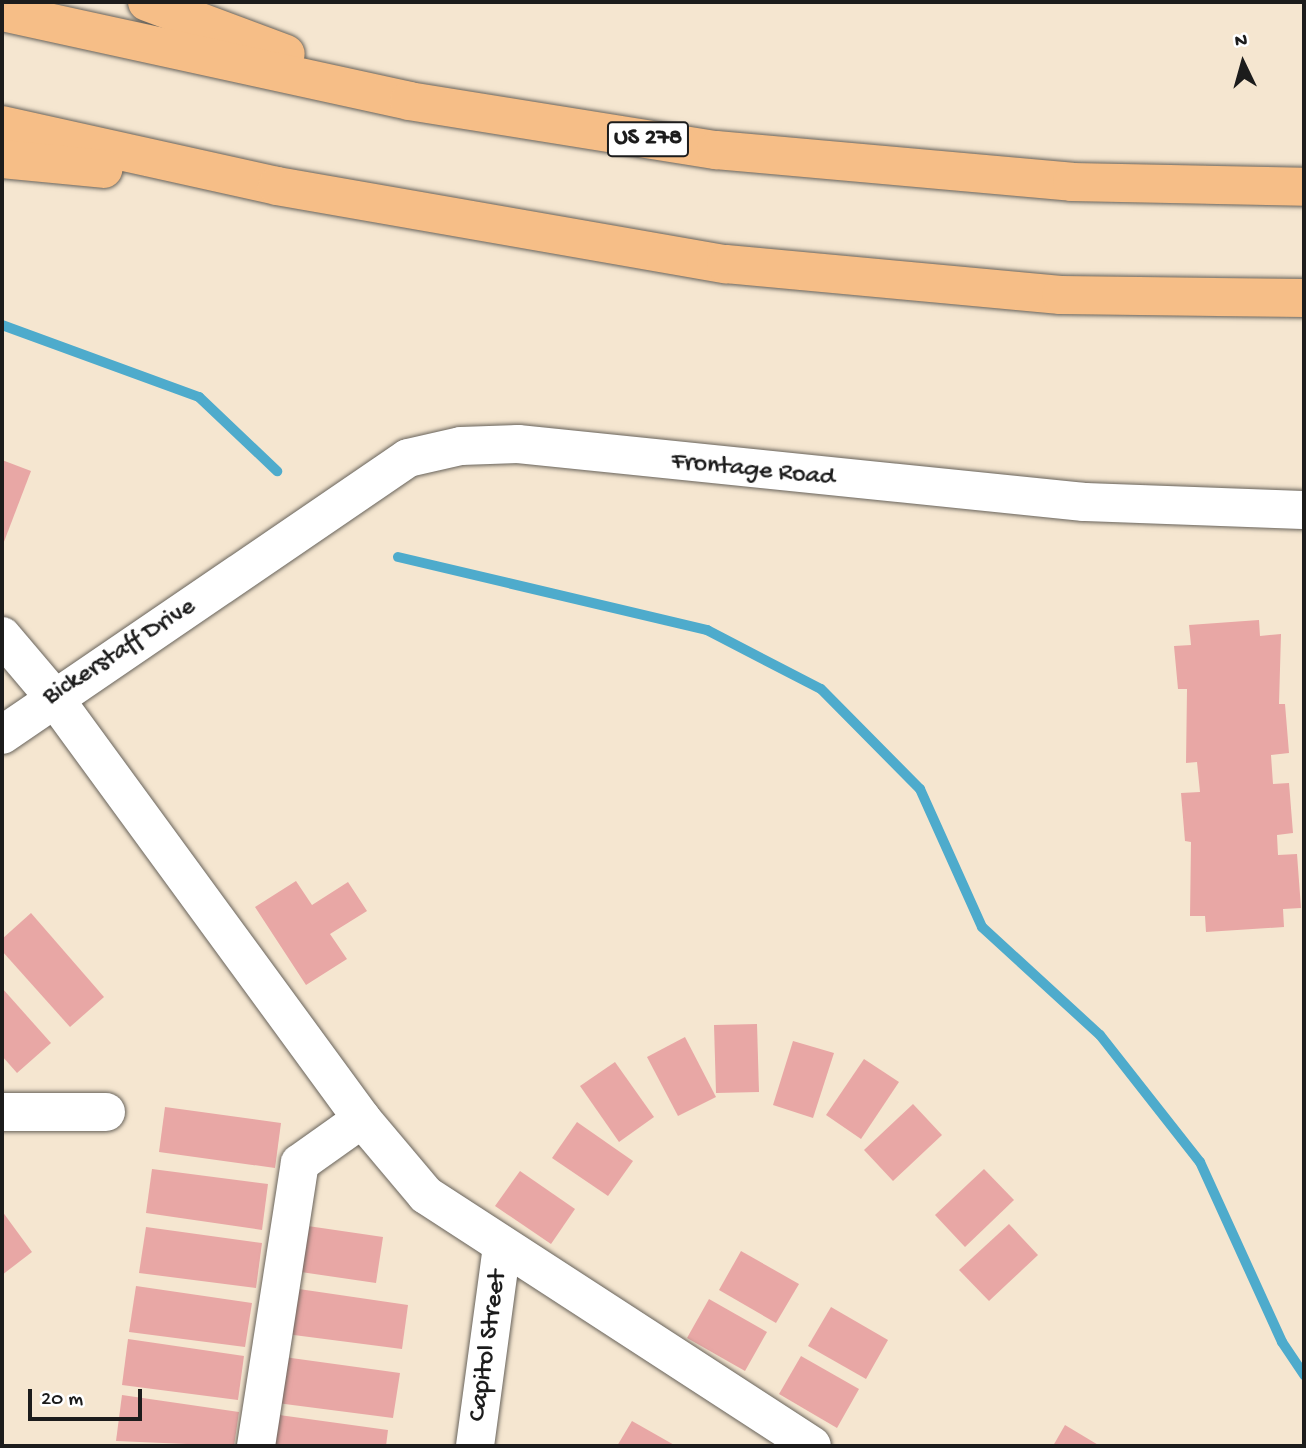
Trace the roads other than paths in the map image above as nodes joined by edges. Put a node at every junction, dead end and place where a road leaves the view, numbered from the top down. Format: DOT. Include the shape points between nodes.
graph roads {
  1 [pos="147,2"];
  2 [pos="2,12"];
  3 [pos="409,101"];
  4 [pos="2,125"];
  5 [pos="2,159"];
  6 [pos="277,186"];
  7 [pos="1304,187"];
  8 [pos="1304,298"];
  9 [pos="1304,510"];
  10 [pos="240,575"];
  11 [pos="2,636"];
  12 [pos="52,695"];
  13 [pos="2,735"];
  14 [pos="2,1112"];
  15 [pos="106,1112"];
  16 [pos="362,1119"];
  17 [pos="502,1246"];
  18 [pos="256,1446"];
  19 [pos="475,1446"];
  20 [pos="812,1446"];
  1 -- 3 [label="highway"];
  2 -- 3 [label="highway, US 278"];
  3 -- 7 [label="highway, US 278" via="716,149 1072,181"];
  4 -- 6 [label="highway"];
  5 -- 6 [label="highway"];
  6 -- 8 [label="highway" via="726,264 1061,295"];
  9 -- 10 [label="street, Frontage Road" via="1084,502 518,444 461,446 408,458"];
  10 -- 12 [label="street, Bickerstaff Drive"];
  11 -- 12 [label="street"];
  12 -- 13 [label="street, Bickerstaff Drive"];
  12 -- 16 [label="street"];
  14 -- 15 [label="street"];
  16 -- 17 [label="street" via="426,1195"];
  16 -- 18 [label="street" via="299,1163"];
  17 -- 19 [label="street, Capitol Street"];
  17 -- 20 [label="street"];
}
